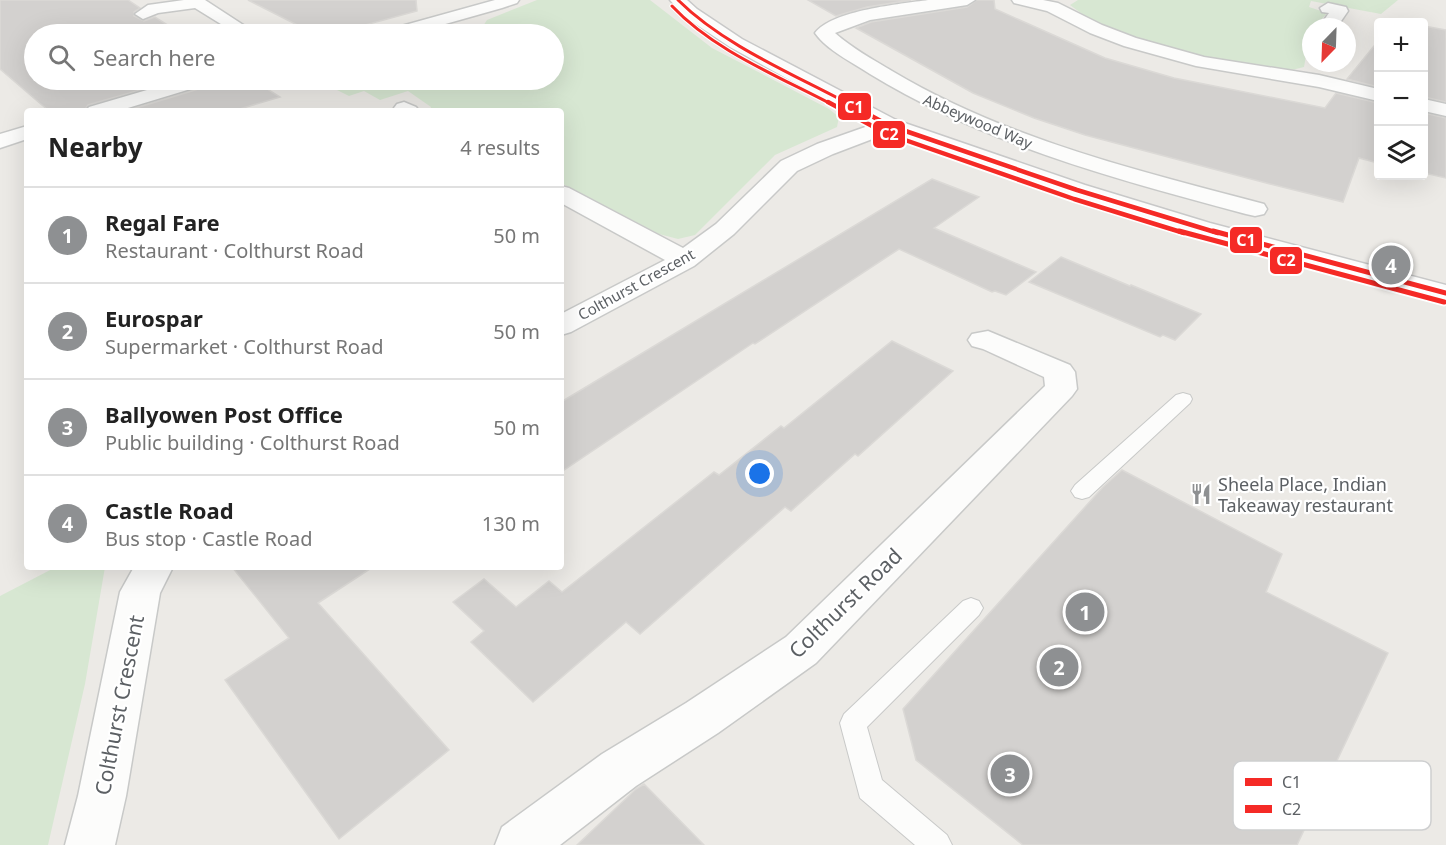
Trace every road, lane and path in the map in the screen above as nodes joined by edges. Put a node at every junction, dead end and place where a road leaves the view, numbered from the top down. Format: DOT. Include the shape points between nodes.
graph roads {
  1 [pos="511,0"];
  2 [pos="678,0"];
  3 [pos="967,0"];
  4 [pos="1020,0"];
  5 [pos="202,2"];
  6 [pos="1057,4"];
  7 [pos="1328,8"];
  8 [pos="477,12"];
  9 [pos="143,14"];
  10 [pos="1335,18"];
  11 [pos="234,24"];
  12 [pos="427,24"];
  13 [pos="469,24"];
  14 [pos="1302,71"];
  15 [pos="1319,72"];
  16 [pos="166,90"];
  17 [pos="1374,93"];
  18 [pos="1428,106"];
  19 [pos="106,108"];
  20 [pos="1446,110"];
  21 [pos="888,125"];
  22 [pos="564,195"];
  23 [pos="1255,209"];
  24 [pos="686,260"];
  25 [pos="1446,293"];
  26 [pos="564,324"];
  27 [pos="983,340"];
  28 [pos="1183,399"];
  29 [pos="1082,491"];
  30 [pos="152,570"];
  31 [pos="971,608"];
  32 [pos="90,845"];
  33 [pos="520,845"];
  34 [pos="937,845"];
  1 -- 8 [label="street"];
  2 -- 21 [label="street" via="736,43"];
  3 -- 23 [label="street, Abbeywood Way" via="867,16 836,24 824,33 892,81 949,112 1080,160"];
  4 -- 6 [label="street"];
  5 -- 9 [label="street"];
  5 -- 11 [label="street"];
  6 -- 14 [label="street" via="1096,29 1178,56 1236,69"];
  7 -- 10 [label="street" via="1340,11"];
  8 -- 12 [label="street"];
  8 -- 13 [label="street"];
  15 -- 17 [label="street"];
  16 -- 19 [label="street"];
  18 -- 20 [label="street"];
  21 -- 24 [label="street, Colthurst Crescent" via="789,166 725,229"];
  21 -- 25 [label="street" via="1201,228"];
  22 -- 24 [label="street"];
  24 -- 26 [label="street, Colthurst Crescent"];
  27 -- 33 [label="street, Colthurst Road" via="1059,372 1061,389 801,650 619,770"];
  28 -- 29 [label="lane"];
  30 -- 32 [label="street, Colthurst Crescent" via="140,592"];
  31 -- 34 [label="lane" via="853,723 870,788"];
}
